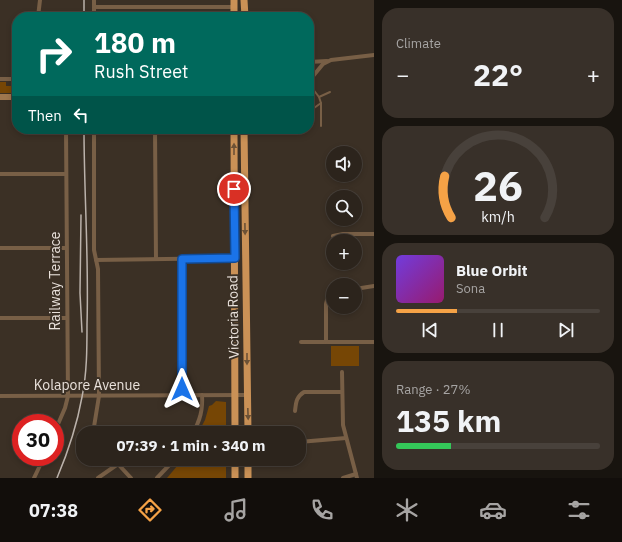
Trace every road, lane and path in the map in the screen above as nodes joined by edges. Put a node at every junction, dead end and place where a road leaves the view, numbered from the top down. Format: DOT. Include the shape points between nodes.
graph roads {
  1 [pos="40,0"];
  2 [pos="94,0"];
  3 [pos="244,0"];
  4 [pos="234,3"];
  5 [pos="94,7"];
  6 [pos="39,12"];
  7 [pos="94,12"];
  8 [pos="245,12"];
  9 [pos="374,55"];
  10 [pos="331,60"];
  11 [pos="314,62"];
  12 [pos="314,76"];
  13 [pos="0,79"];
  14 [pos="12,79"];
  15 [pos="314,90"];
  16 [pos="330,92"];
  17 [pos="0,97"];
  18 [pos="12,97"];
  19 [pos="319,97"];
  20 [pos="321,102"];
  21 [pos="314,108"];
  22 [pos="321,126"];
  23 [pos="66,134"];
  24 [pos="94,134"];
  25 [pos="155,134"];
  26 [pos="234,134"];
  27 [pos="244,134"];
  28 [pos="0,174"];
  29 [pos="66,174"];
  30 [pos="245,209"];
  31 [pos="235,214"];
  32 [pos="362,234"];
  33 [pos="374,234"];
  34 [pos="0,248"];
  35 [pos="66,248"];
  36 [pos="235,258"];
  37 [pos="156,259"];
  38 [pos="182,259"];
  39 [pos="96,260"];
  40 [pos="374,286"];
  41 [pos="362,288"];
  42 [pos="326,314"];
  43 [pos="0,318"];
  44 [pos="66,318"];
  45 [pos="301,342"];
  46 [pos="326,342"];
  47 [pos="374,342"];
  48 [pos="342,372"];
  49 [pos="342,392"];
  50 [pos="182,395"];
  51 [pos="202,395"];
  52 [pos="235,395"];
  53 [pos="247,395"];
  54 [pos="0,396"];
  55 [pos="68,396"];
  56 [pos="99,396"];
  57 [pos="295,411"];
  58 [pos="62,414"];
  59 [pos="93,426"];
  60 [pos="197,426"];
  61 [pos="236,426"];
  62 [pos="248,426"];
  63 [pos="346,438"];
  64 [pos="306,441"];
  65 [pos="40,466"];
  66 [pos="115,466"];
  67 [pos="120,466"];
  68 [pos="168,466"];
  69 [pos="235,466"];
  70 [pos="248,466"];
  71 [pos="356,476"];
  72 [pos="34,478"];
  73 [pos="98,478"];
  74 [pos="131,478"];
  75 [pos="157,478"];
  76 [pos="235,478"];
  77 [pos="248,478"];
  78 [pos="343,478"];
  1 -- 6 [label="street"];
  2 -- 5 [label="street"];
  3 -- 8 [label="highway"];
  4 -- 5 [label="street"];
  5 -- 7 [label="street"];
  9 -- 10 [label="street"];
  10 -- 11 [label="street"];
  10 -- 12 [label="street" via="323,64"];
  13 -- 14 [label="street"];
  15 -- 19 [label="lane"];
  16 -- 19 [label="lane"];
  17 -- 18 [label="main road"];
  19 -- 20 [label="lane"];
  20 -- 21 [label="lane"];
  20 -- 22 [label="lane"];
  23 -- 29 [label="street, Railway Terrace"];
  24 -- 39 [label="street"];
  25 -- 37 [label="street"];
  31 -- 26 [label="highway, Victoria Road, one-way"];
  27 -- 30 [label="highway, Victoria Road"];
  28 -- 29 [label="street"];
  29 -- 35 [label="street, Railway Terrace"];
  30 -- 31 [label="highway" via="238,215"];
  30 -- 53 [label="highway, Victoria Road, one-way"];
  31 -- 36 [label="highway, Victoria Road"];
  32 -- 33 [label="street"];
  34 -- 35 [label="street"];
  35 -- 44 [label="street, Railway Terrace"];
  36 -- 38 [label="street"];
  36 -- 52 [label="highway, Victoria Road"];
  37 -- 38 [label="street"];
  37 -- 39 [label="street"];
  38 -- 50 [label="street"];
  39 -- 56 [label="street"];
  40 -- 41 [label="street"];
  42 -- 46 [label="street"];
  43 -- 44 [label="street"];
  44 -- 55 [label="street, Railway Terrace"];
  45 -- 46 [label="street"];
  46 -- 47 [label="street"];
  48 -- 49 [label="street"];
  49 -- 57 [label="street" via="304,392 296,399"];
  49 -- 63 [label="street" via="342,416"];
  50 -- 51 [label="street, Kolapore Avenue"];
  50 -- 56 [label="street, Kolapore Avenue"];
  51 -- 52 [label="street, Kolapore Avenue"];
  51 -- 60 [label="street" via="203,408"];
  52 -- 53 [label="street, Kolapore Avenue"];
  52 -- 61 [label="highway, Victoria Road"];
  53 -- 62 [label="highway, Victoria Road, one-way"];
  54 -- 55 [label="street, Kolapore Avenue"];
  55 -- 56 [label="street, Kolapore Avenue"];
  55 -- 58 [label="street, Railway Terrace"];
  56 -- 59 [label="street"];
  63 -- 64 [label="street"];
  63 -- 71 [label="street"];
  65 -- 72 [label="street"];
  66 -- 73 [label="street"];
  67 -- 74 [label="street"];
  68 -- 75 [label="street"];
  69 -- 76 [label="highway"];
  70 -- 77 [label="highway"];
  71 -- 78 [label="street"];
}
